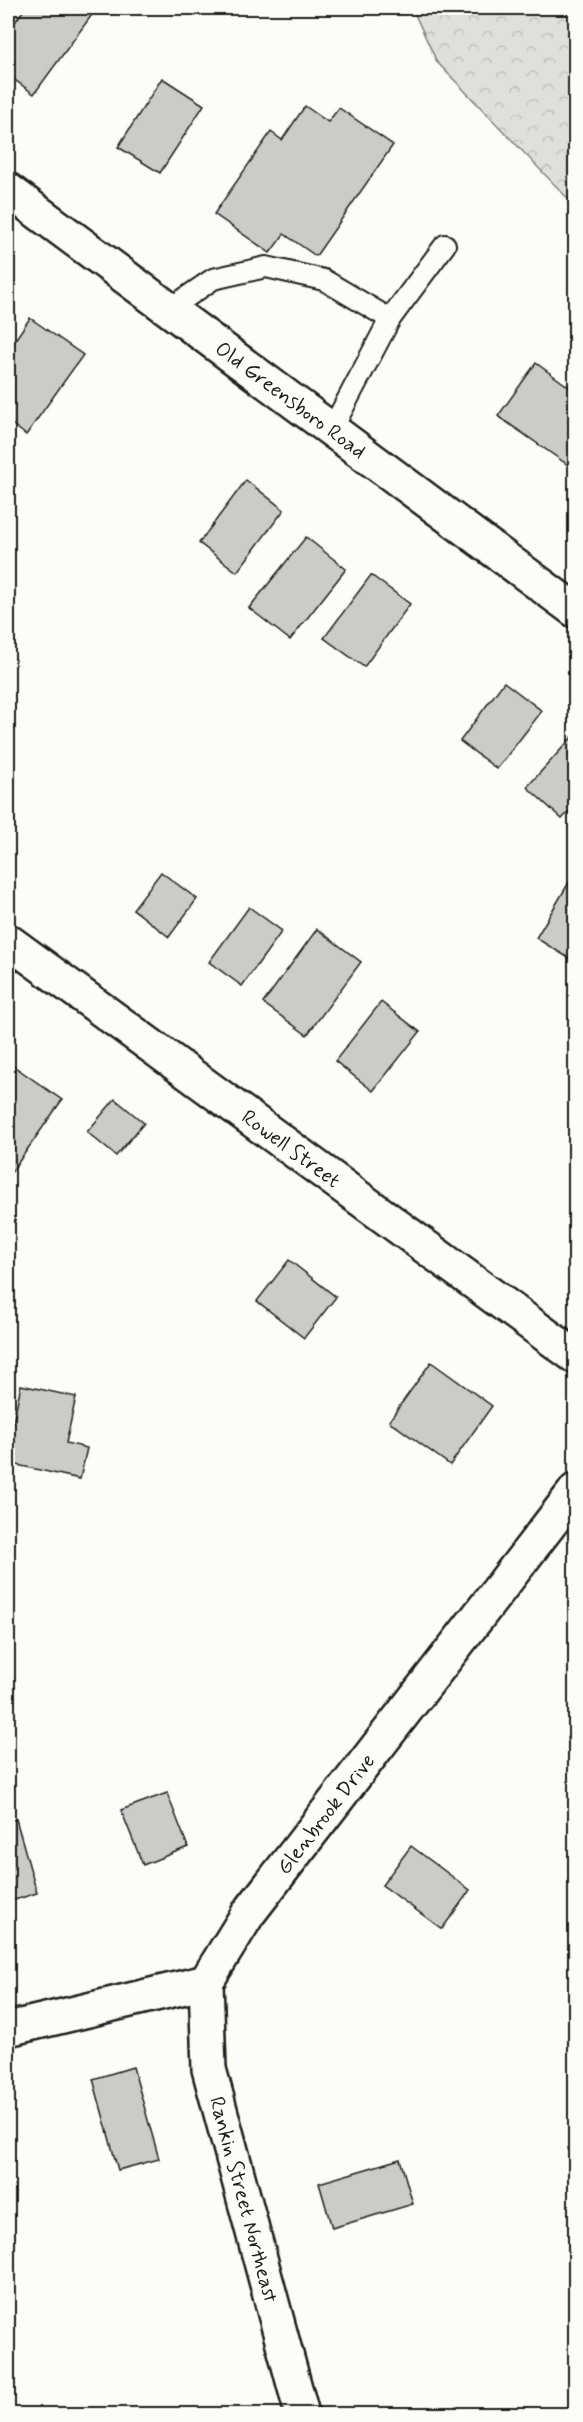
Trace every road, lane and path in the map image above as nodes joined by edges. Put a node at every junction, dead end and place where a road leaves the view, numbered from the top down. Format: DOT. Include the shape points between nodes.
graph roads {
  1 [pos="8,190"];
  2 [pos="445,245"];
  3 [pos="168,310"];
  4 [pos="390,320"];
  5 [pos="332,429"];
  6 [pos="576,611"];
  7 [pos="8,940"];
  8 [pos="576,1356"];
  9 [pos="576,1490"];
  10 [pos="206,1982"];
  11 [pos="8,2029"];
  12 [pos="302,2415"];
  1 -- 3 [label="street, Old Greensboro Road"];
  2 -- 4 [label="lane"];
  3 -- 4 [label="lane" via="213,279 266,267 324,280"];
  3 -- 5 [label="street, Old Greensboro Road"];
  4 -- 5 [label="lane"];
  5 -- 6 [label="street, Old Greensboro Road"];
  7 -- 8 [label="street, Rowell Street"];
  9 -- 10 [label="street, Glenbrook Drive" via="248,1914"];
  10 -- 11 [label="street"];
  10 -- 12 [label="street, Rankin Street Northeast" via="209,2068"];
}
